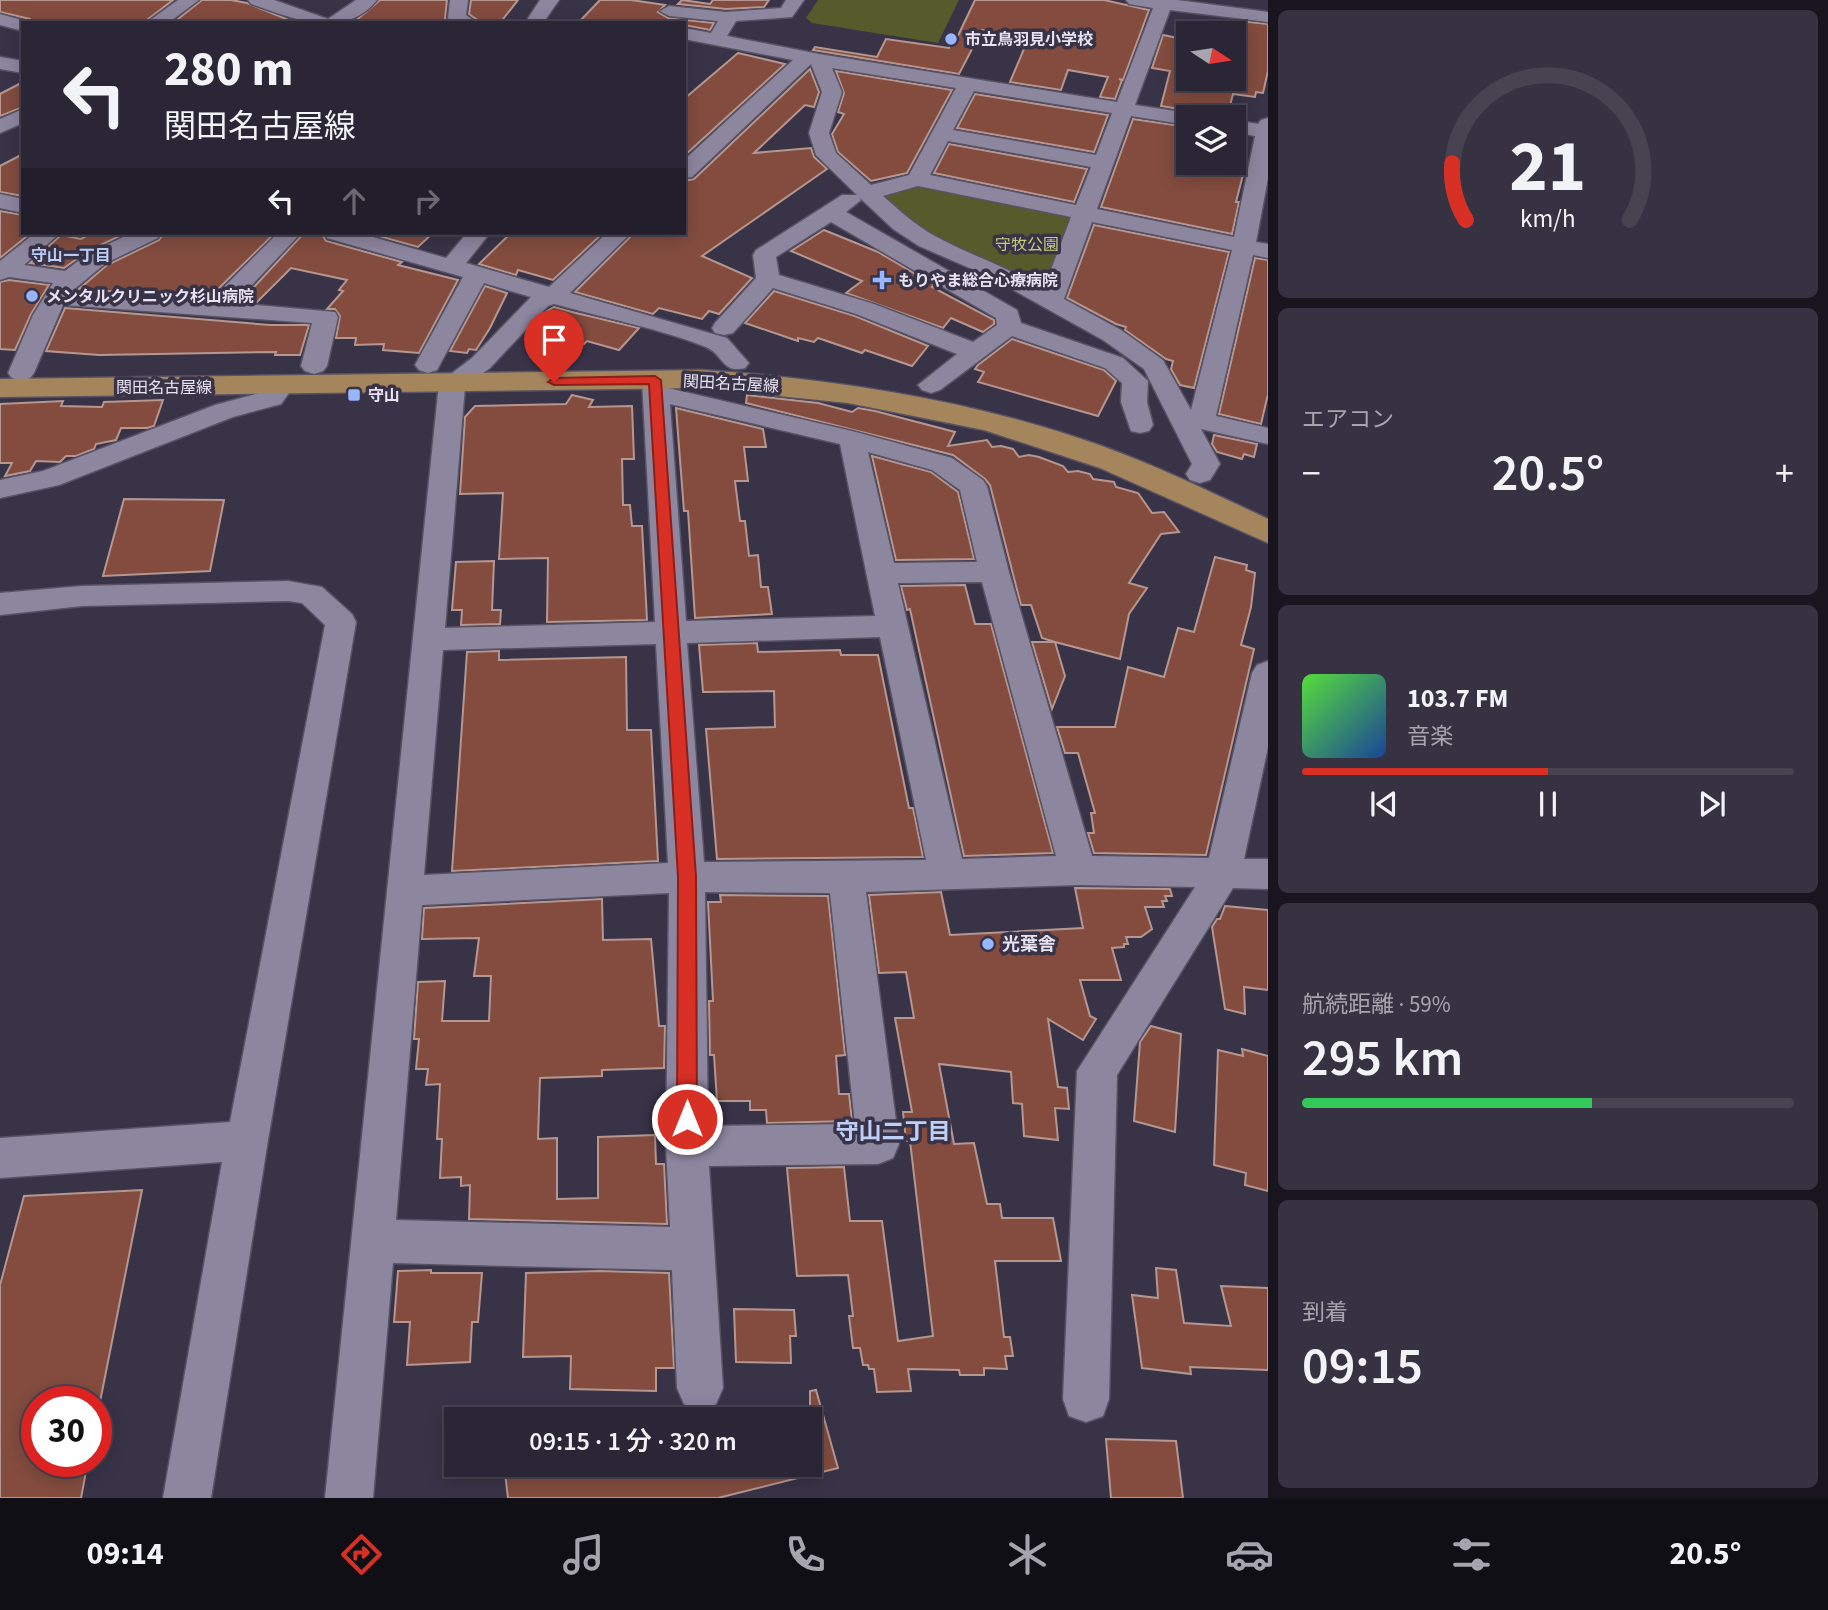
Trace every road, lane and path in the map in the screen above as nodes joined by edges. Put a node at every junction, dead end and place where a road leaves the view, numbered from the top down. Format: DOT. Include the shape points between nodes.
graph roads {
  1 [pos="190,0"];
  2 [pos="368,0"];
  3 [pos="459,0"];
  4 [pos="550,0"];
  5 [pos="795,0"];
  6 [pos="1135,0"];
  7 [pos="1165,2"];
  8 [pos="260,7"];
  9 [pos="668,11"];
  10 [pos="730,16"];
  11 [pos="1268,17"];
  12 [pos="158,21"];
  13 [pos="313,21"];
  14 [pos="337,21"];
  15 [pos="464,21"];
  16 [pos="535,21"];
  17 [pos="686,33"];
  18 [pos="717,38"];
  19 [pos="813,59"];
  20 [pos="0,63"];
  21 [pos="21,67"];
  22 [pos="968,84"];
  23 [pos="1124,108"];
  24 [pos="21,116"];
  25 [pos="1176,117"];
  26 [pos="1246,127"];
  27 [pos="0,128"];
  28 [pos="1268,129"];
  29 [pos="942,134"];
  30 [pos="21,136"];
  31 [pos="686,141"];
  32 [pos="711,147"];
  33 [pos="1104,163"];
  34 [pos="686,170"];
  35 [pos="829,172"];
  36 [pos="917,179"];
  37 [pos="868,193"];
  38 [pos="0,201"];
  39 [pos="21,205"];
  40 [pos="831,213"];
  41 [pos="1084,213"];
  42 [pos="46,235"];
  43 [pos="146,235"];
  44 [pos="288,235"];
  45 [pos="352,235"];
  46 [pos="477,235"];
  47 [pos="618,235"];
  48 [pos="1244,246"];
  49 [pos="1268,251"];
  50 [pos="452,265"];
  51 [pos="1,270"];
  52 [pos="478,272"];
  53 [pos="768,279"];
  54 [pos="63,288"];
  55 [pos="554,295"];
  56 [pos="1050,303"];
  57 [pos="216,309"];
  58 [pos="1009,327"];
  59 [pos="724,328"];
  60 [pos="975,352"];
  61 [pos="736,363"];
  62 [pos="314,366"];
  63 [pos="454,370"];
  64 [pos="7,378"];
  65 [pos="931,385"];
  66 [pos="281,386"];
  67 [pos="656,386"];
  68 [pos="1191,418"];
  69 [pos="1140,425"];
  70 [pos="1268,436"];
  71 [pos="852,439"];
  72 [pos="1200,474"];
  73 [pos="0,489"];
  74 [pos="1268,507"];
  75 [pos="1268,532"];
  76 [pos="994,572"];
  77 [pos="881,573"];
  78 [pos="3,611"];
  79 [pos="891,626"];
  80 [pos="670,632"];
  81 [pos="429,639"];
  82 [pos="1268,673"];
  83 [pos="1078,870"];
  84 [pos="947,873"];
  85 [pos="1223,874"];
  86 [pos="1268,874"];
  87 [pos="687,877"];
  88 [pos="846,878"];
  89 [pos="406,891"];
  90 [pos="247,1140"];
  91 [pos="687,1146"];
  92 [pos="0,1158"];
  93 [pos="375,1241"];
  94 [pos="693,1249"];
  95 [pos="700,1388"];
  96 [pos="1086,1399"];
  97 [pos="187,1498"];
  98 [pos="349,1498"];
  1 -- 12 [label="street"];
  2 -- 14 [label="street"];
  3 -- 15 [label="street" via="457,18"];
  4 -- 16 [label="street"];
  5 -- 10 [label="street" via="786,13"];
  6 -- 7 [label="street"];
  7 -- 11 [label="street"];
  7 -- 23 [label="street"];
  8 -- 13 [label="street"];
  9 -- 10 [label="street"];
  10 -- 18 [label="street"];
  17 -- 18 [label="street"];
  18 -- 19 [label="street"];
  19 -- 22 [label="street"];
  19 -- 32 [label="street"];
  19 -- 37 [label="street" via="832,92 819,133 826,155"];
  20 -- 21 [label="street"];
  22 -- 23 [label="street"];
  22 -- 29 [label="street"];
  23 -- 25 [label="street"];
  23 -- 33 [label="street"];
  24 -- 27 [label="street"];
  26 -- 28 [label="street"];
  27 -- 30 [label="street"];
  28 -- 48 [label="street"];
  29 -- 33 [label="street"];
  29 -- 36 [label="street"];
  31 -- 32 [label="street"];
  32 -- 34 [label="street"];
  33 -- 41 [label="street"];
  35 -- 40 [label="street" via="821,178 850,199"];
  36 -- 37 [label="street"];
  36 -- 41 [label="street"];
  37 -- 56 [label="street" via="927,241 998,272"];
  38 -- 39 [label="street"];
  40 -- 53 [label="street" via="764,255"];
  40 -- 58 [label="street" via="1007,315"];
  41 -- 48 [label="street"];
  41 -- 56 [label="street"];
  42 -- 51 [label="street"];
  43 -- 54 [label="street" via="93,260"];
  44 -- 57 [label="street"];
  45 -- 50 [label="street"];
  46 -- 50 [label="street"];
  47 -- 55 [label="street"];
  48 -- 49 [label="street"];
  48 -- 68 [label="street"];
  50 -- 52 [label="street"];
  51 -- 54 [label="street"];
  52 -- 55 [label="street"];
  52 -- 63 [label="street"];
  53 -- 59 [label="street"];
  53 -- 60 [label="street" via="865,309"];
  54 -- 57 [label="street"];
  54 -- 64 [label="street"];
  55 -- 61 [label="street" via="718,343"];
  55 -- 63 [label="street" via="540,301 486,355"];
  56 -- 68 [label="street" via="1112,335 1154,365"];
  57 -- 62 [label="street" via="326,317"];
  58 -- 60 [label="street"];
  58 -- 69 [label="street" via="1114,363 1135,381"];
  60 -- 65 [label="street"];
  61 -- 63 [label="main road, 関田名古屋線"];
  61 -- 72 [label="main road, 関田名古屋線" via="810,370 954,395 1094,433"];
  62 -- 63 [label="main road, 関田名古屋線"];
  62 -- 64 [label="main road, 関田名古屋線"];
  63 -- 66 [label="main road, 関田名古屋線"];
  63 -- 67 [label="main road, 関田名古屋線"];
  63 -- 81 [label="street"];
  64 -- 66 [label="main road, 関田名古屋線"];
  66 -- 73 [label="street" via="272,398 224,411 49,479"];
  67 -- 71 [label="street"];
  67 -- 75 [label="main road, 関田名古屋線" via="725,380 810,388 955,412 1090,453"];
  67 -- 80 [label="street"];
  68 -- 70 [label="street"];
  68 -- 72 [label="street" via="1206,464"];
  71 -- 76 [label="street" via="942,464 973,486"];
  71 -- 77 [label="street"];
  72 -- 74 [label="main road, 関田名古屋線"];
  76 -- 77 [label="street"];
  76 -- 83 [label="street"];
  77 -- 79 [label="street"];
  78 -- 90 [label="street" via="82,596 288,591 311,594 341,622"];
  79 -- 80 [label="street"];
  79 -- 84 [label="street"];
  80 -- 81 [label="street"];
  80 -- 87 [label="street"];
  81 -- 89 [label="street"];
  82 -- 85 [label="street"];
  83 -- 84 [label="street"];
  83 -- 85 [label="street"];
  84 -- 88 [label="street"];
  85 -- 86 [label="street"];
  85 -- 96 [label="street" via="1097,1071"];
  87 -- 88 [label="street"];
  87 -- 89 [label="street"];
  87 -- 91 [label="street"];
  88 -- 91 [label="street" via="878,1144"];
  89 -- 93 [label="street"];
  90 -- 92 [label="street"];
  90 -- 97 [label="street"];
  91 -- 94 [label="street"];
  93 -- 94 [label="street"];
  93 -- 98 [label="street"];
  94 -- 95 [label="street"];
}
